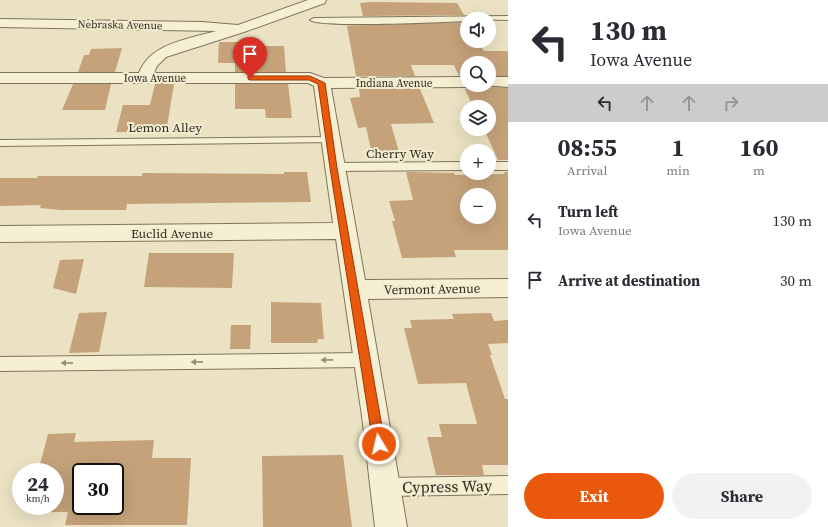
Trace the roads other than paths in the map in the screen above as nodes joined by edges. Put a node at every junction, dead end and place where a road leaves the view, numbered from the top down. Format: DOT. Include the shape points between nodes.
graph roads {
  1 [pos="320,0"];
  2 [pos="286,13"];
  3 [pos="508,18"];
  4 [pos="314,20"];
  5 [pos="0,24"];
  6 [pos="239,29"];
  7 [pos="0,78"];
  8 [pos="144,78"];
  9 [pos="316,80"];
  10 [pos="460,82"];
  11 [pos="496,82"];
  12 [pos="508,82"];
  13 [pos="330,140"];
  14 [pos="0,143"];
  15 [pos="460,166"];
  16 [pos="496,166"];
  17 [pos="508,166"];
  18 [pos="333,168"];
  19 [pos="344,231"];
  20 [pos="0,234"];
  21 [pos="508,288"];
  22 [pos="355,290"];
  23 [pos="366,360"];
  24 [pos="0,364"];
  25 [pos="508,485"];
  26 [pos="386,486"];
  27 [pos="391,527"];
  1 -- 2 [label="street"];
  2 -- 4 [label="street"];
  2 -- 6 [label="street"];
  3 -- 4 [label="lane"];
  5 -- 6 [label="street, Nebraska Avenue" via="194,26"];
  6 -- 8 [label="street" via="161,54 150,64"];
  7 -- 8 [label="street, Iowa Avenue"];
  8 -- 9 [label="street, Iowa Avenue"];
  9 -- 10 [label="street, Indiana Avenue"];
  9 -- 13 [label="street"];
  11 -- 12 [label="street"];
  13 -- 14 [label="lane, Lemon Alley"];
  13 -- 18 [label="street"];
  15 -- 18 [label="lane, Cherry Way"];
  16 -- 17 [label="lane"];
  18 -- 19 [label="street"];
  19 -- 20 [label="street, Euclid Avenue"];
  19 -- 22 [label="street"];
  21 -- 22 [label="street, Vermont Avenue"];
  22 -- 23 [label="street"];
  23 -- 24 [label="lane, one-way"];
  23 -- 26 [label="street"];
  25 -- 26 [label="lane, Cypress Way"];
  26 -- 27 [label="street"];
}
